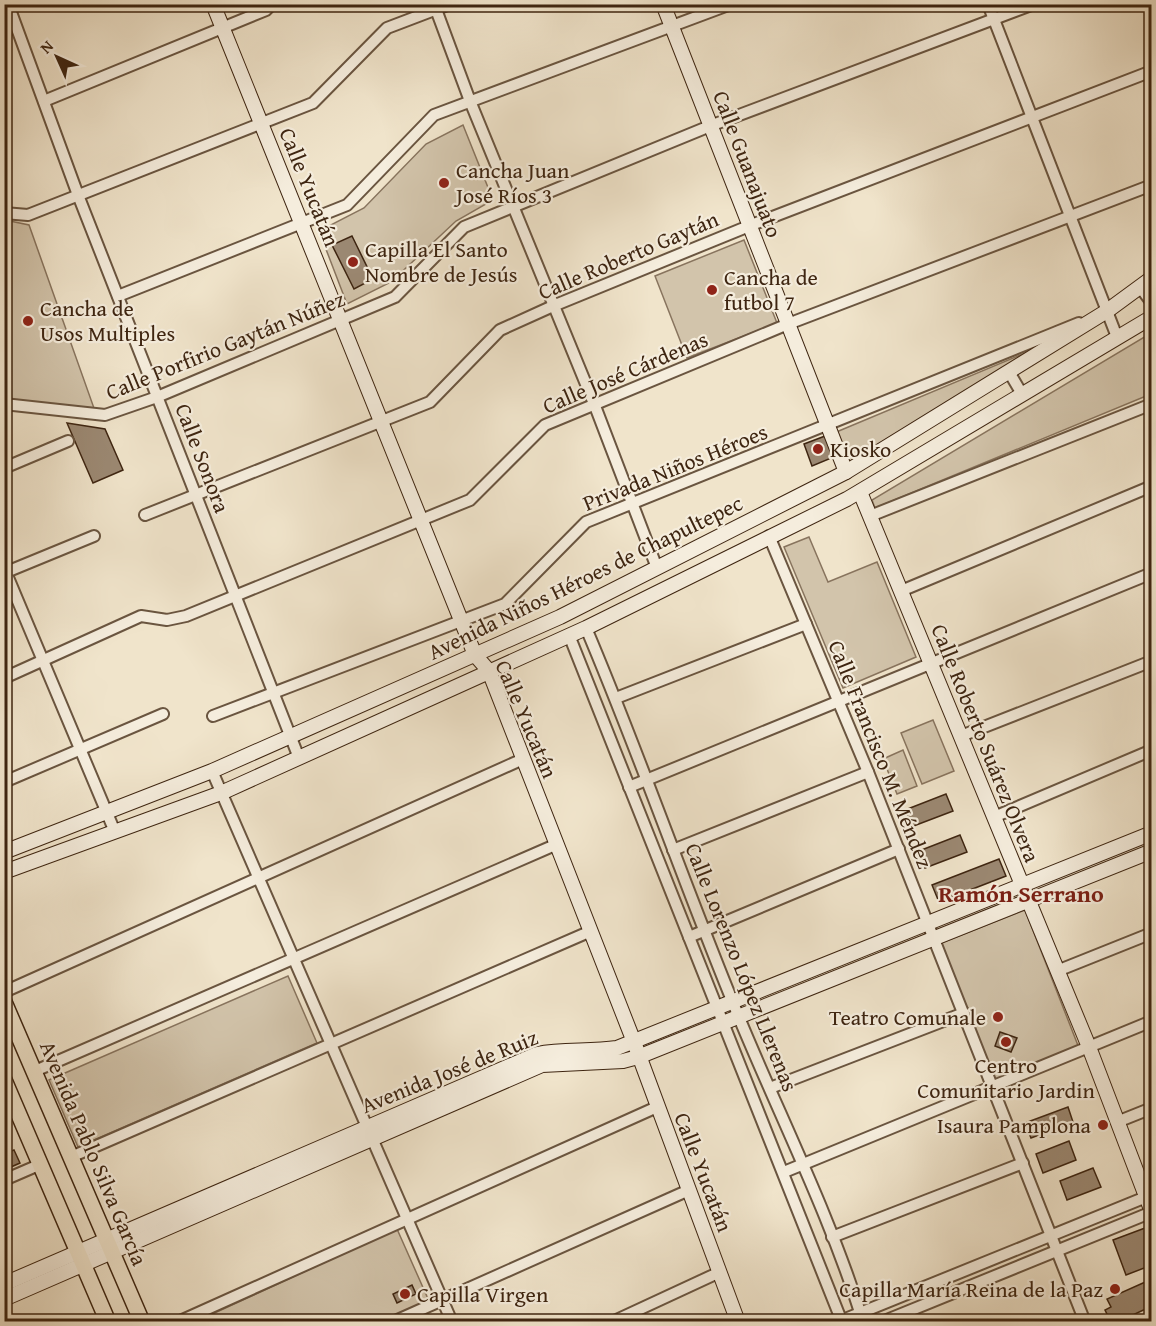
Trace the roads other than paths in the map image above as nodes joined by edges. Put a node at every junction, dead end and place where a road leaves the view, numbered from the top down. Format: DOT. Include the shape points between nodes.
graph roads {
  1 [pos="8,4"];
  2 [pos="213,4"];
  3 [pos="272,4"];
  4 [pos="450,4"];
  5 [pos="663,4"];
  6 [pos="731,4"];
  7 [pos="988,4"];
  8 [pos="1034,4"];
  9 [pos="435,7"];
  10 [pos="994,21"];
  11 [pos="672,27"];
  12 [pos="223,28"];
  13 [pos="1152,71"];
  14 [pos="44,101"];
  15 [pos="470,101"];
  16 [pos="1032,117"];
  17 [pos="261,123"];
  18 [pos="710,126"];
  19 [pos="1152,184"];
  20 [pos="78,195"];
  21 [pos="513,207"];
  22 [pos="4,213"];
  23 [pos="1070,216"];
  24 [pos="301,223"];
  25 [pos="749,226"];
  26 [pos="1152,278"];
  27 [pos="1140,287"];
  28 [pos="118,296"];
  29 [pos="1152,303"];
  30 [pos="553,306"];
  31 [pos="1107,311"];
  32 [pos="1152,317"];
  33 [pos="340,320"];
  34 [pos="788,324"];
  35 [pos="1117,337"];
  36 [pos="1009,372"];
  37 [pos="1022,394"];
  38 [pos="158,397"];
  39 [pos="4,404"];
  40 [pos="1152,404"];
  41 [pos="595,406"];
  42 [pos="381,422"];
  43 [pos="828,426"];
  44 [pos="68,441"];
  45 [pos="4,468"];
  46 [pos="846,472"];
  47 [pos="1152,486"];
  48 [pos="860,492"];
  49 [pos="196,495"];
  50 [pos="631,504"];
  51 [pos="145,515"];
  52 [pos="870,516"];
  53 [pos="421,520"];
  54 [pos="94,536"];
  55 [pos="769,536"];
  56 [pos="657,568"];
  57 [pos="5,571"];
  58 [pos="1152,573"];
  59 [pos="901,591"];
  60 [pos="235,595"];
  61 [pos="461,621"];
  62 [pos="806,624"];
  63 [pos="586,628"];
  64 [pos="569,635"];
  65 [pos="475,655"];
  66 [pos="43,660"];
  67 [pos="1152,661"];
  68 [pos="931,663"];
  69 [pos="489,671"];
  70 [pos="4,678"];
  71 [pos="274,693"];
  72 [pos="616,698"];
  73 [pos="837,701"];
  74 [pos="163,714"];
  75 [pos="213,716"];
  76 [pos="291,736"];
  77 [pos="961,736"];
  78 [pos="81,750"];
  79 [pos="1152,750"];
  80 [pos="299,758"];
  81 [pos="523,759"];
  82 [pos="212,771"];
  83 [pos="868,772"];
  84 [pos="646,779"];
  85 [pos="4,782"];
  86 [pos="629,787"];
  87 [pos="221,793"];
  88 [pos="107,813"];
  89 [pos="994,817"];
  90 [pos="115,832"];
  91 [pos="1152,833"];
  92 [pos="555,845"];
  93 [pos="899,849"];
  94 [pos="673,850"];
  95 [pos="1152,851"];
  96 [pos="4,852"];
  97 [pos="4,872"];
  98 [pos="257,877"];
  99 [pos="1022,885"];
  100 [pos="1028,900"];
  101 [pos="929,923"];
  102 [pos="705,930"];
  103 [pos="591,931"];
  104 [pos="1152,933"];
  105 [pos="688,937"];
  106 [pos="934,938"];
  107 [pos="293,959"];
  108 [pos="1058,971"];
  109 [pos="4,992"];
  110 [pos="4,1002"];
  111 [pos="733,1002"];
  112 [pos="718,1008"];
  113 [pos="964,1013"];
  114 [pos="738,1017"];
  115 [pos="1152,1022"];
  116 [pos="723,1023"];
  117 [pos="330,1042"];
  118 [pos="634,1042"];
  119 [pos="1089,1047"];
  120 [pos="639,1057"];
  121 [pos="35,1071"];
  122 [pos="4,1080"];
  123 [pos="993,1086"];
  124 [pos="770,1088"];
  125 [pos="657,1107"];
  126 [pos="1152,1108"];
  127 [pos="1117,1122"];
  128 [pos="370,1133"];
  129 [pos="71,1156"];
  130 [pos="1023,1163"];
  131 [pos="41,1164"];
  132 [pos="802,1164"];
  133 [pos="784,1172"];
  134 [pos="4,1180"];
  135 [pos="689,1190"];
  136 [pos="1149,1196"];
  137 [pos="1152,1212"];
  138 [pos="406,1218"];
  139 [pos="1052,1235"];
  140 [pos="832,1237"];
  141 [pos="110,1246"];
  142 [pos="1058,1250"];
  143 [pos="82,1258"];
  144 [pos="720,1272"];
  145 [pos="4,1284"];
  146 [pos="4,1299"];
  147 [pos="442,1299"];
  148 [pos="862,1317"];
  149 [pos="841,1321"];
  150 [pos="108,1322"];
  151 [pos="142,1322"];
  152 [pos="178,1322"];
  153 [pos="393,1322"];
  154 [pos="452,1322"];
  155 [pos="612,1322"];
  156 [pos="738,1322"];
  157 [pos="882,1322"];
  158 [pos="1085,1322"];
  1 -- 14 [label="street, Calle Sonora"];
  2 -- 12 [label="street, Calle Yucatán"];
  3 -- 12 [label="street"];
  4 -- 9 [label="street"];
  5 -- 11 [label="street, Calle Guanajuato"];
  6 -- 11 [label="street"];
  7 -- 10 [label="street"];
  8 -- 10 [label="street, Calle Porfirio Gaytán Núñez"];
  9 -- 15 [label="street"];
  9 -- 17 [label="street" via="387,28 313,102"];
  10 -- 16 [label="street"];
  10 -- 18 [label="street, Calle Porfirio Gaytán Núñez"];
  11 -- 15 [label="street"];
  11 -- 18 [label="street, Calle Guanajuato"];
  12 -- 14 [label="street"];
  12 -- 17 [label="street, Calle Yucatán"];
  13 -- 16 [label="street, Calle Roberto Gaytán"];
  14 -- 20 [label="street, Calle Sonora"];
  15 -- 21 [label="street"];
  15 -- 24 [label="street" via="434,115 347,205"];
  16 -- 23 [label="street"];
  16 -- 25 [label="street, Calle Roberto Gaytán"];
  17 -- 20 [label="street"];
  17 -- 24 [label="street, Calle Yucatán"];
  18 -- 21 [label="street, Calle Porfirio Gaytán Núñez"];
  18 -- 25 [label="street, Calle Guanajuato"];
  19 -- 23 [label="street, Calle José Cárdenas"];
  20 -- 22 [label="street" via="28,215"];
  20 -- 28 [label="street, Calle Sonora"];
  21 -- 30 [label="street"];
  21 -- 33 [label="street, Calle Porfirio Gaytán Núñez" via="464,227 395,297"];
  23 -- 31 [label="street"];
  23 -- 34 [label="street, Calle José Cárdenas"];
  24 -- 28 [label="street"];
  24 -- 33 [label="street, Calle Yucatán"];
  25 -- 30 [label="street, Calle Roberto Gaytán"];
  25 -- 34 [label="street, Calle Guanajuato"];
  26 -- 27 [label="street, Avenida Niños Héroes de Chapultepec"];
  27 -- 29 [label="street"];
  27 -- 31 [label="street, Avenida Niños Héroes de Chapultepec"];
  28 -- 38 [label="street, Calle Sonora"];
  30 -- 41 [label="street"];
  30 -- 42 [label="street, Calle Roberto Gaytán" via="500,330 430,402"];
  31 -- 35 [label="street"];
  31 -- 36 [label="street, Avenida Niños Héroes de Chapultepec"];
  31 -- 43 [label="street, Privada Niños Héroes"];
  32 -- 35 [label="street, Avenida Niños Héroes de Chapultepec"];
  33 -- 38 [label="street, Calle Porfirio Gaytán Núñez"];
  33 -- 42 [label="street, Calle Yucatán"];
  34 -- 41 [label="street, Calle José Cárdenas"];
  34 -- 43 [label="street, Calle Guanajuato"];
  35 -- 37 [label="street, Avenida Niños Héroes de Chapultepec"];
  36 -- 37 [label="street"];
  36 -- 46 [label="street, Avenida Niños Héroes de Chapultepec"];
  37 -- 48 [label="street, Avenida Niños Héroes de Chapultepec"];
  38 -- 39 [label="street, Calle Porfirio Gaytán Núñez" via="105,415"];
  38 -- 49 [label="street, Calle Sonora"];
  40 -- 52 [label="street"];
  41 -- 50 [label="street"];
  41 -- 53 [label="street, Calle José Cárdenas" via="545,425 470,500"];
  42 -- 49 [label="street, Calle Roberto Gaytán"];
  42 -- 53 [label="street, Calle Yucatán"];
  43 -- 46 [label="street, Calle Guanajuato"];
  43 -- 50 [label="street, Privada Niños Héroes"];
  44 -- 45 [label="street"];
  46 -- 56 [label="street, Avenida Niños Héroes de Chapultepec"];
  47 -- 59 [label="street"];
  48 -- 52 [label="street, Calle Roberto Suárez Olvera"];
  48 -- 55 [label="street, Avenida Niños Héroes de Chapultepec"];
  49 -- 51 [label="street, Calle Roberto Gaytán"];
  49 -- 60 [label="street, Calle Sonora"];
  50 -- 56 [label="street"];
  50 -- 61 [label="street, Privada Niños Héroes" via="586,522 505,604"];
  52 -- 59 [label="street, Calle Roberto Suárez Olvera"];
  53 -- 60 [label="street, Calle José Cárdenas"];
  53 -- 61 [label="street, Calle Yucatán"];
  54 -- 57 [label="street"];
  55 -- 62 [label="street, Calle Francisco M. Méndez"];
  55 -- 63 [label="street, Avenida Niños Héroes de Chapultepec"];
  56 -- 65 [label="street, Avenida Niños Héroes de Chapultepec"];
  57 -- 66 [label="street"];
  58 -- 68 [label="street"];
  59 -- 68 [label="street, Calle Roberto Suárez Olvera"];
  60 -- 66 [label="street, Calle José Cárdenas" via="186,616 167,620 141,616"];
  60 -- 71 [label="street, Calle Sonora"];
  61 -- 65 [label="street, Calle Yucatán"];
  61 -- 71 [label="street, Privada Niños Héroes"];
  62 -- 72 [label="street"];
  62 -- 73 [label="street, Calle Francisco M. Méndez"];
  63 -- 64 [label="street, Avenida Niños Héroes de Chapultepec"];
  63 -- 72 [label="street, Calle Lorenzo López Llerenas"];
  64 -- 69 [label="street, Avenida Niños Héroes de Chapultepec"];
  64 -- 86 [label="street, Calle Lorenzo López Llerenas"];
  65 -- 69 [label="street, Calle Yucatán"];
  65 -- 76 [label="street, Avenida Niños Héroes de Chapultepec"];
  66 -- 70 [label="street, Calle José Cárdenas"];
  66 -- 78 [label="street"];
  67 -- 77 [label="street"];
  68 -- 73 [label="street"];
  68 -- 77 [label="street, Calle Roberto Suárez Olvera"];
  69 -- 80 [label="street, Avenida Niños Héroes de Chapultepec"];
  69 -- 81 [label="street, Calle Yucatán"];
  71 -- 75 [label="street, Privada Niños Héroes"];
  71 -- 76 [label="street, Calle Sonora"];
  72 -- 84 [label="street, Calle Lorenzo López Llerenas"];
  73 -- 83 [label="street, Calle Francisco M. Méndez"];
  73 -- 84 [label="street"];
  74 -- 78 [label="street"];
  76 -- 80 [label="street, Calle Sonora"];
  76 -- 82 [label="street, Avenida Niños Héroes de Chapultepec"];
  77 -- 89 [label="street, Calle Roberto Suárez Olvera"];
  78 -- 85 [label="street"];
  78 -- 88 [label="street"];
  79 -- 89 [label="street"];
  80 -- 87 [label="street, Avenida Niños Héroes de Chapultepec"];
  81 -- 92 [label="street, Calle Yucatán"];
  81 -- 98 [label="street"];
  82 -- 87 [label="street"];
  82 -- 88 [label="street, Avenida Niños Héroes de Chapultepec"];
  83 -- 93 [label="street, Calle Francisco M. Méndez"];
  83 -- 94 [label="street"];
  84 -- 86 [label="street"];
  84 -- 94 [label="street, Calle Lorenzo López Llerenas"];
  86 -- 105 [label="street, Calle Lorenzo López Llerenas"];
  87 -- 90 [label="street, Avenida Niños Héroes de Chapultepec"];
  87 -- 98 [label="street"];
  88 -- 90 [label="street"];
  88 -- 96 [label="street, Avenida Niños Héroes de Chapultepec"];
  89 -- 99 [label="street, Calle Roberto Suárez Olvera"];
  90 -- 97 [label="street, Avenida Niños Héroes de Chapultepec"];
  91 -- 99 [label="street, Avenida José de Ruiz"];
  92 -- 103 [label="street, Calle Yucatán"];
  92 -- 107 [label="street"];
  93 -- 101 [label="street, Calle Francisco M. Méndez"];
  93 -- 102 [label="street"];
  94 -- 102 [label="street, Calle Lorenzo López Llerenas"];
  95 -- 100 [label="street, Avenida José de Ruiz"];
  98 -- 107 [label="street"];
  98 -- 109 [label="street"];
  99 -- 100 [label="street, Calle Roberto Suárez Olvera"];
  99 -- 101 [label="street, Avenida José de Ruiz"];
  100 -- 106 [label="street, Avenida José de Ruiz"];
  100 -- 108 [label="street, Calle Roberto Suárez Olvera"];
  101 -- 106 [label="street, Calle Francisco M. Méndez"];
  101 -- 111 [label="street, Avenida José de Ruiz"];
  102 -- 105 [label="street"];
  102 -- 111 [label="street, Calle Lorenzo López Llerenas"];
  103 -- 117 [label="street"];
  103 -- 118 [label="street, Calle Yucatán"];
  104 -- 108 [label="street"];
  105 -- 112 [label="street, Calle Lorenzo López Llerenas"];
  106 -- 113 [label="street, Calle Francisco M. Méndez"];
  106 -- 114 [label="street, Avenida José de Ruiz"];
  107 -- 117 [label="street"];
  107 -- 121 [label="street"];
  108 -- 119 [label="street, Calle Roberto Suárez Olvera"];
  110 -- 121 [label="main road, Avenida Pablo Silva García"];
  111 -- 112 [label="street, Avenida José de Ruiz"];
  111 -- 114 [label="street, Calle Lorenzo López Llerenas"];
  112 -- 116 [label="street, Calle Lorenzo López Llerenas"];
  112 -- 118 [label="street, Avenida José de Ruiz"];
  113 -- 123 [label="street, Calle Francisco M. Méndez"];
  113 -- 124 [label="street"];
  114 -- 116 [label="street, Avenida José de Ruiz"];
  114 -- 124 [label="street, Calle Lorenzo López Llerenas"];
  115 -- 119 [label="street"];
  116 -- 120 [label="street, Avenida José de Ruiz"];
  116 -- 133 [label="street, Calle Lorenzo López Llerenas"];
  117 -- 128 [label="street"];
  117 -- 129 [label="street"];
  118 -- 120 [label="street, Calle Yucatán"];
  118 -- 128 [label="street, Avenida José de Ruiz" via="598,1051 555,1050 537,1054"];
  119 -- 123 [label="street"];
  119 -- 127 [label="street, Calle Roberto Suárez Olvera"];
  120 -- 125 [label="street, Calle Yucatán"];
  120 -- 128 [label="street, Avenida José de Ruiz" via="542,1065"];
  121 -- 129 [label="main road, Avenida Pablo Silva García"];
  122 -- 131 [label="main road"];
  123 -- 130 [label="street, Calle Francisco M. Méndez"];
  123 -- 132 [label="street"];
  124 -- 132 [label="street, Calle Lorenzo López Llerenas"];
  125 -- 135 [label="street, Calle Yucatán"];
  125 -- 138 [label="street"];
  126 -- 127 [label="street"];
  127 -- 136 [label="street, Calle Roberto Suárez Olvera"];
  128 -- 138 [label="street"];
  128 -- 141 [label="street, Avenida José de Ruiz"];
  129 -- 141 [label="main road, Avenida Pablo Silva García"];
  130 -- 139 [label="street, Calle Francisco M. Méndez"];
  130 -- 140 [label="street"];
  131 -- 134 [label="street"];
  131 -- 143 [label="main road"];
  132 -- 133 [label="street"];
  132 -- 140 [label="street, Calle Lorenzo López Llerenas"];
  133 -- 149 [label="street, Calle Lorenzo López Llerenas"];
  135 -- 144 [label="street, Calle Yucatán"];
  135 -- 147 [label="street"];
  136 -- 137 [label="street, Calle Roberto Suárez Olvera"];
  136 -- 139 [label="street"];
  137 -- 142 [label="street"];
  138 -- 147 [label="street"];
  138 -- 152 [label="street"];
  139 -- 142 [label="street, Calle Francisco M. Méndez"];
  139 -- 148 [label="street"];
  140 -- 148 [label="street, Calle Lorenzo López Llerenas"];
  141 -- 143 [label="street, Avenida José de Ruiz"];
  141 -- 151 [label="main road, Avenida Pablo Silva García"];
  142 -- 157 [label="street"];
  142 -- 158 [label="street, Calle Francisco M. Méndez"];
  143 -- 145 [label="street, Avenida José de Ruiz"];
  143 -- 146 [label="street, Avenida José de Ruiz"];
  143 -- 150 [label="main road"];
  144 -- 155 [label="street"];
  144 -- 156 [label="street, Calle Yucatán"];
  147 -- 153 [label="street"];
  147 -- 154 [label="street"];
  148 -- 149 [label="street"];
}
